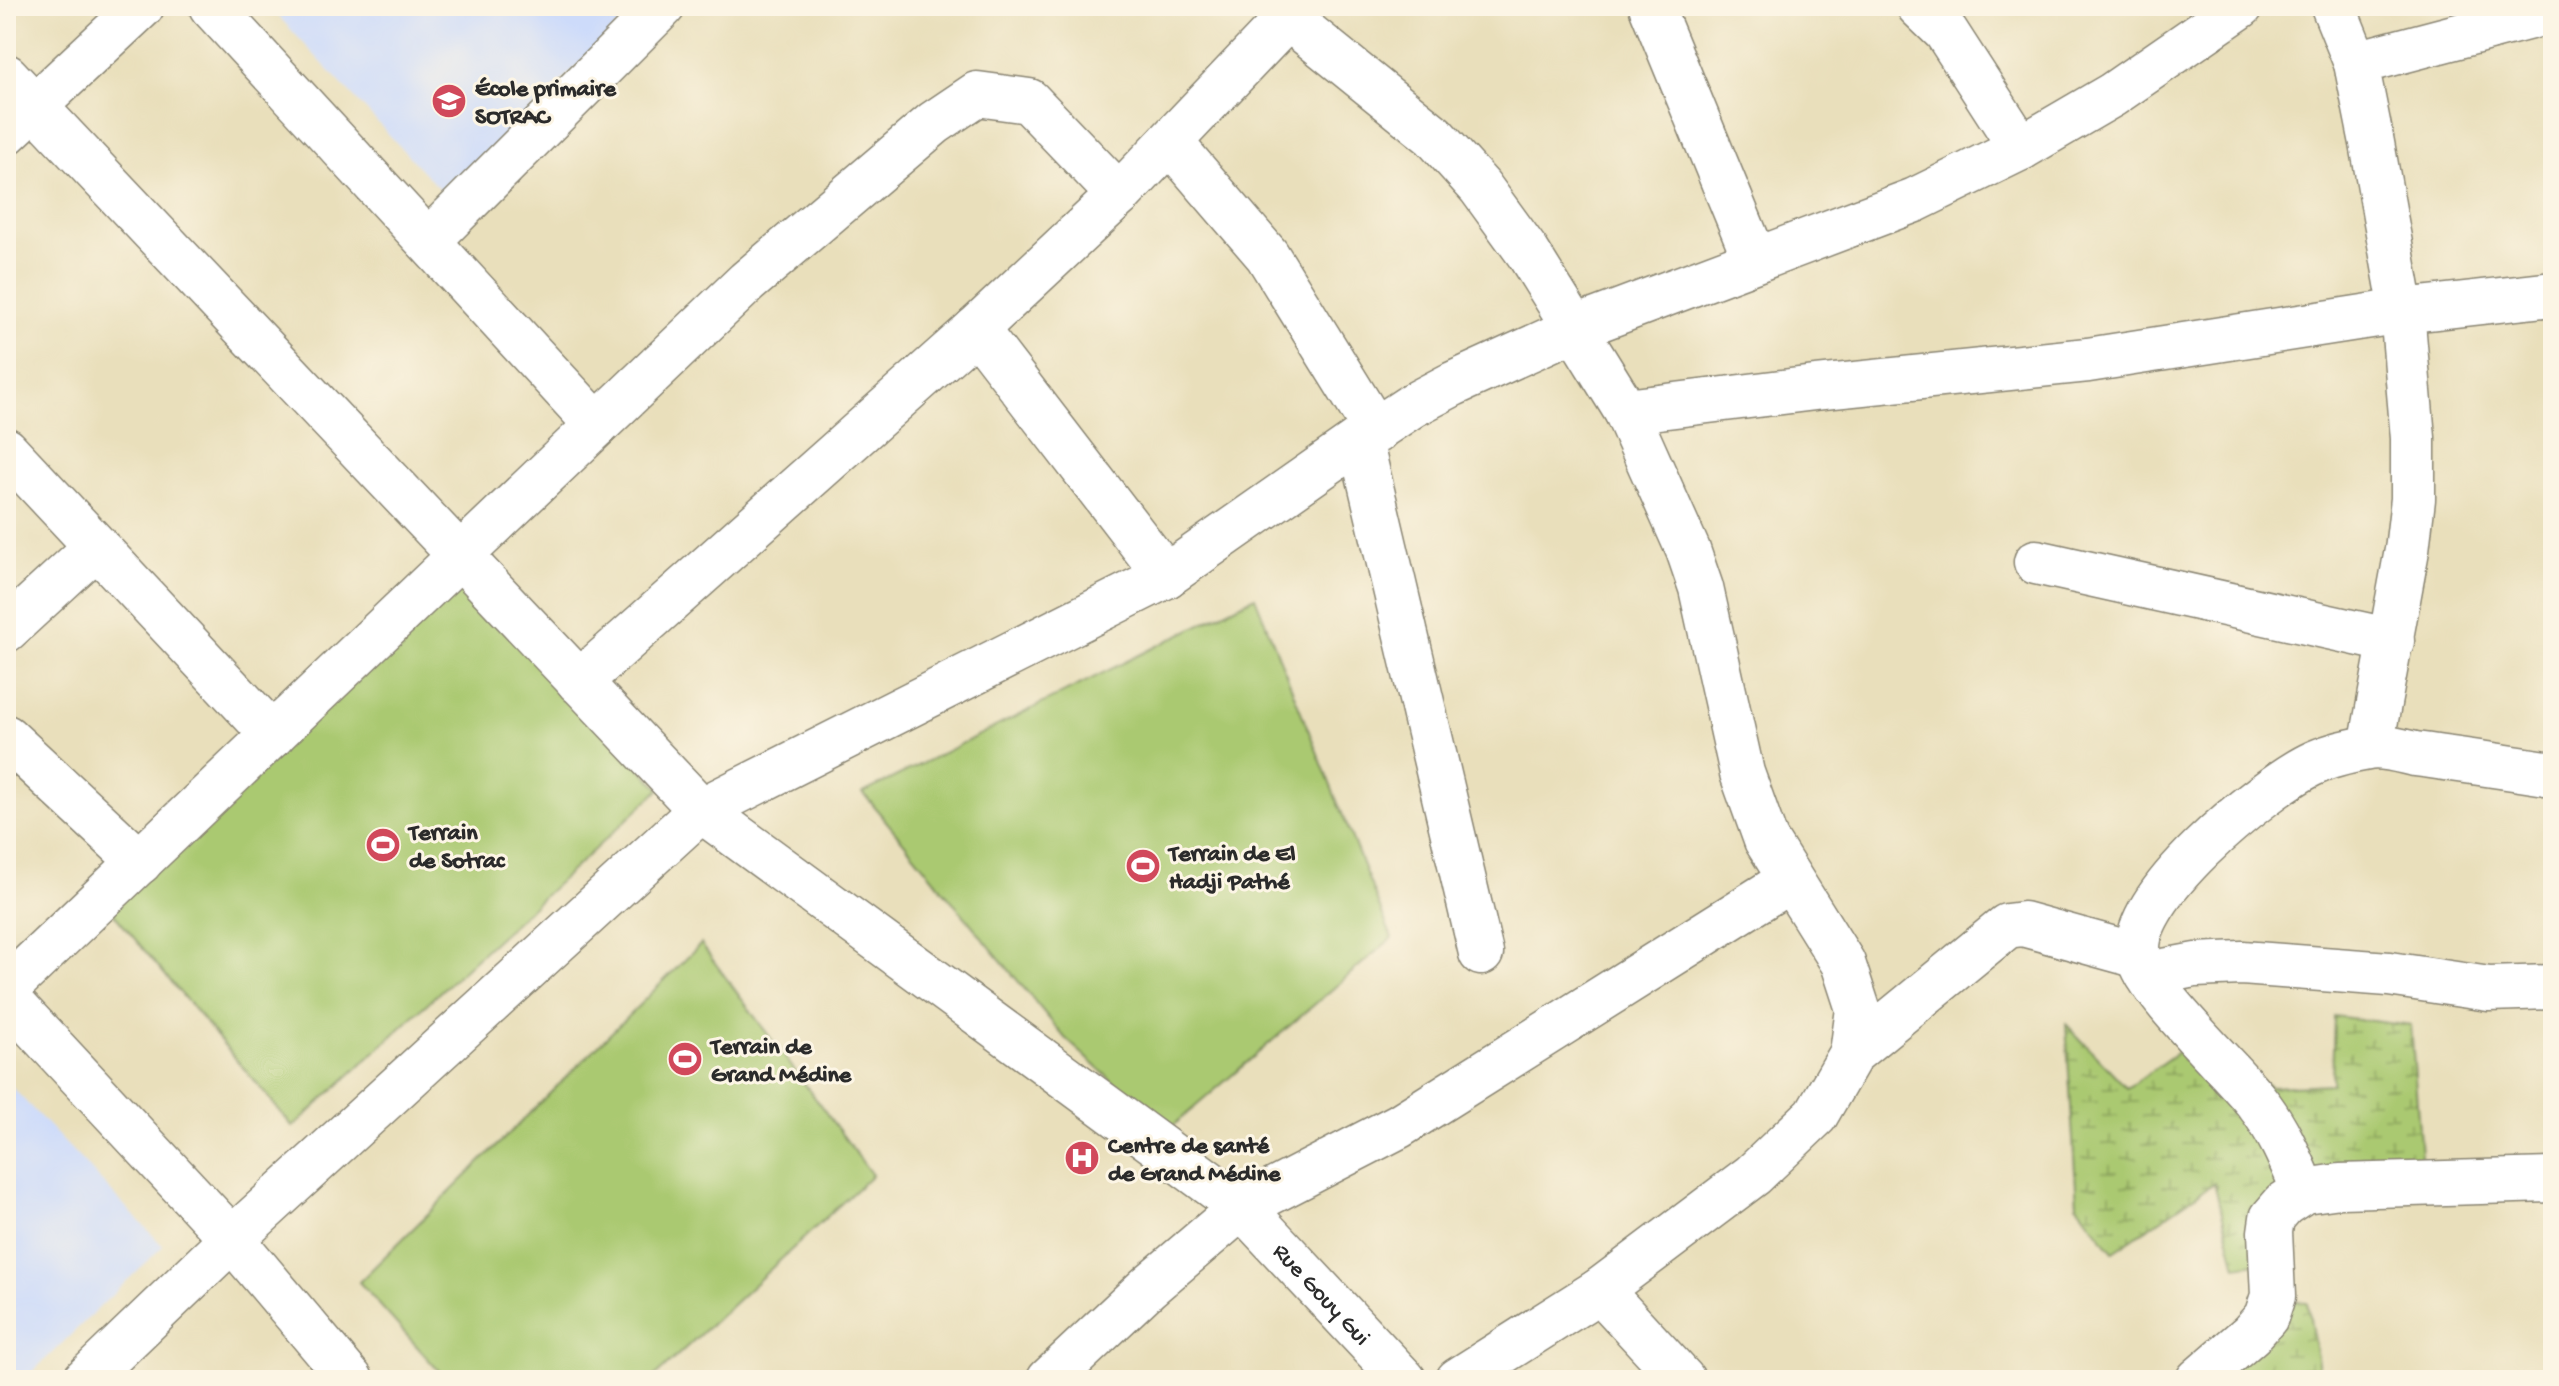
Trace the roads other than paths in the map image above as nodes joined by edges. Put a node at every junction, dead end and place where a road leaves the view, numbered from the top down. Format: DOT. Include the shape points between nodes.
graph roads {
  1 [pos="142,6"];
  2 [pos="211,6"];
  3 [pos="663,6"];
  4 [pos="1651,6"];
  5 [pos="1919,6"];
  6 [pos="2241,6"];
  7 [pos="2333,6"];
  8 [pos="1287,10"];
  9 [pos="2553,11"];
  10 [pos="2356,63"];
  11 [pos="16,105"];
  12 [pos="1171,143"];
  13 [pos="2021,148"];
  14 [pos="1119,195"];
  15 [pos="428,241"];
  16 [pos="1755,259"];
  17 [pos="2553,294"];
  18 [pos="2402,311"];
  19 [pos="1576,328"];
  20 [pos="976,329"];
  21 [pos="1626,411"];
  22 [pos="597,425"];
  23 [pos="1368,436"];
  24 [pos="6,450"];
  25 [pos="96,547"];
  26 [pos="460,556"];
  27 [pos="2036,562"];
  28 [pos="1166,576"];
  29 [pos="6,630"];
  30 [pos="2392,641"];
  31 [pos="579,682"];
  32 [pos="273,735"];
  33 [pos="6,737"];
  34 [pos="2371,747"];
  35 [pos="2553,774"];
  36 [pos="701,810"];
  37 [pos="140,862"];
  38 [pos="1790,880"];
  39 [pos="1481,953"];
  40 [pos="2143,965"];
  41 [pos="2553,987"];
  42 [pos="6,989"];
  43 [pos="6,997"];
  44 [pos="1852,1053"];
  45 [pos="2553,1180"];
  46 [pos="2304,1191"];
  47 [pos="1242,1207"];
  48 [pos="232,1239"];
  49 [pos="1600,1290"];
  50 [pos="1051,1379"];
  51 [pos="85,1380"];
  52 [pos="351,1380"];
  53 [pos="1404,1380"];
  54 [pos="1458,1380"];
  55 [pos="1683,1380"];
  56 [pos="2198,1380"];
  1 -- 11 [label="street"];
  2 -- 15 [label="street"];
  3 -- 15 [label="street"];
  4 -- 16 [label="street"];
  5 -- 13 [label="street" via="1946,32"];
  6 -- 13 [label="street" via="2112,95"];
  7 -- 10 [label="street"];
  8 -- 12 [label="street"];
  8 -- 19 [label="street" via="1434,136 1480,187"];
  9 -- 10 [label="street"];
  10 -- 18 [label="street"];
  11 -- 26 [label="street, Rue Gouy Gui"];
  12 -- 14 [label="street"];
  12 -- 23 [label="street" via="1267,255"];
  13 -- 16 [label="street" via="1915,200"];
  14 -- 20 [label="street"];
  14 -- 22 [label="street" via="1029,101 977,94 934,123 747,282"];
  15 -- 22 [label="street"];
  16 -- 19 [label="street"];
  17 -- 18 [label="street"];
  18 -- 21 [label="street" via="2088,360"];
  18 -- 30 [label="street" via="2413,499"];
  19 -- 21 [label="street"];
  19 -- 23 [label="street" via="1453,384"];
  20 -- 28 [label="street"];
  20 -- 31 [label="street"];
  21 -- 38 [label="street" via="1688,550 1742,773 1766,840"];
  22 -- 26 [label="street"];
  23 -- 28 [label="street"];
  23 -- 39 [label="street"];
  24 -- 25 [label="street"];
  25 -- 29 [label="street"];
  25 -- 32 [label="street"];
  26 -- 31 [label="street, Rue Gouy Gui"];
  26 -- 32 [label="street"];
  27 -- 30 [label="street"];
  28 -- 36 [label="street"];
  30 -- 34 [label="street"];
  31 -- 36 [label="street, Rue Gouy Gui"];
  32 -- 37 [label="street"];
  33 -- 37 [label="street"];
  34 -- 35 [label="street"];
  34 -- 40 [label="street" via="2311,764 2245,808 2172,878 2144,918 2139,939"];
  36 -- 47 [label="street, Rue Gouy Gui"];
  36 -- 48 [label="street"];
  37 -- 42 [label="street"];
  38 -- 44 [label="street" via="1843,963 1858,1009"];
  38 -- 47 [label="street" via="1399,1126"];
  40 -- 41 [label="street" via="2242,963 2389,974 2489,989"];
  40 -- 44 [label="street" via="2023,924 2007,926"];
  40 -- 46 [label="street" via="2164,997 2257,1102 2283,1142"];
  43 -- 48 [label="street"];
  44 -- 49 [label="street" via="1816,1115 1753,1175"];
  45 -- 46 [label="street"];
  46 -- 56 [label="street" via="2272,1218 2273,1296 2266,1317"];
  47 -- 50 [label="street"];
  47 -- 53 [label="street, Rue Gouy Gui"];
  48 -- 51 [label="street"];
  48 -- 52 [label="street"];
  49 -- 54 [label="street"];
  49 -- 55 [label="street"];
}
